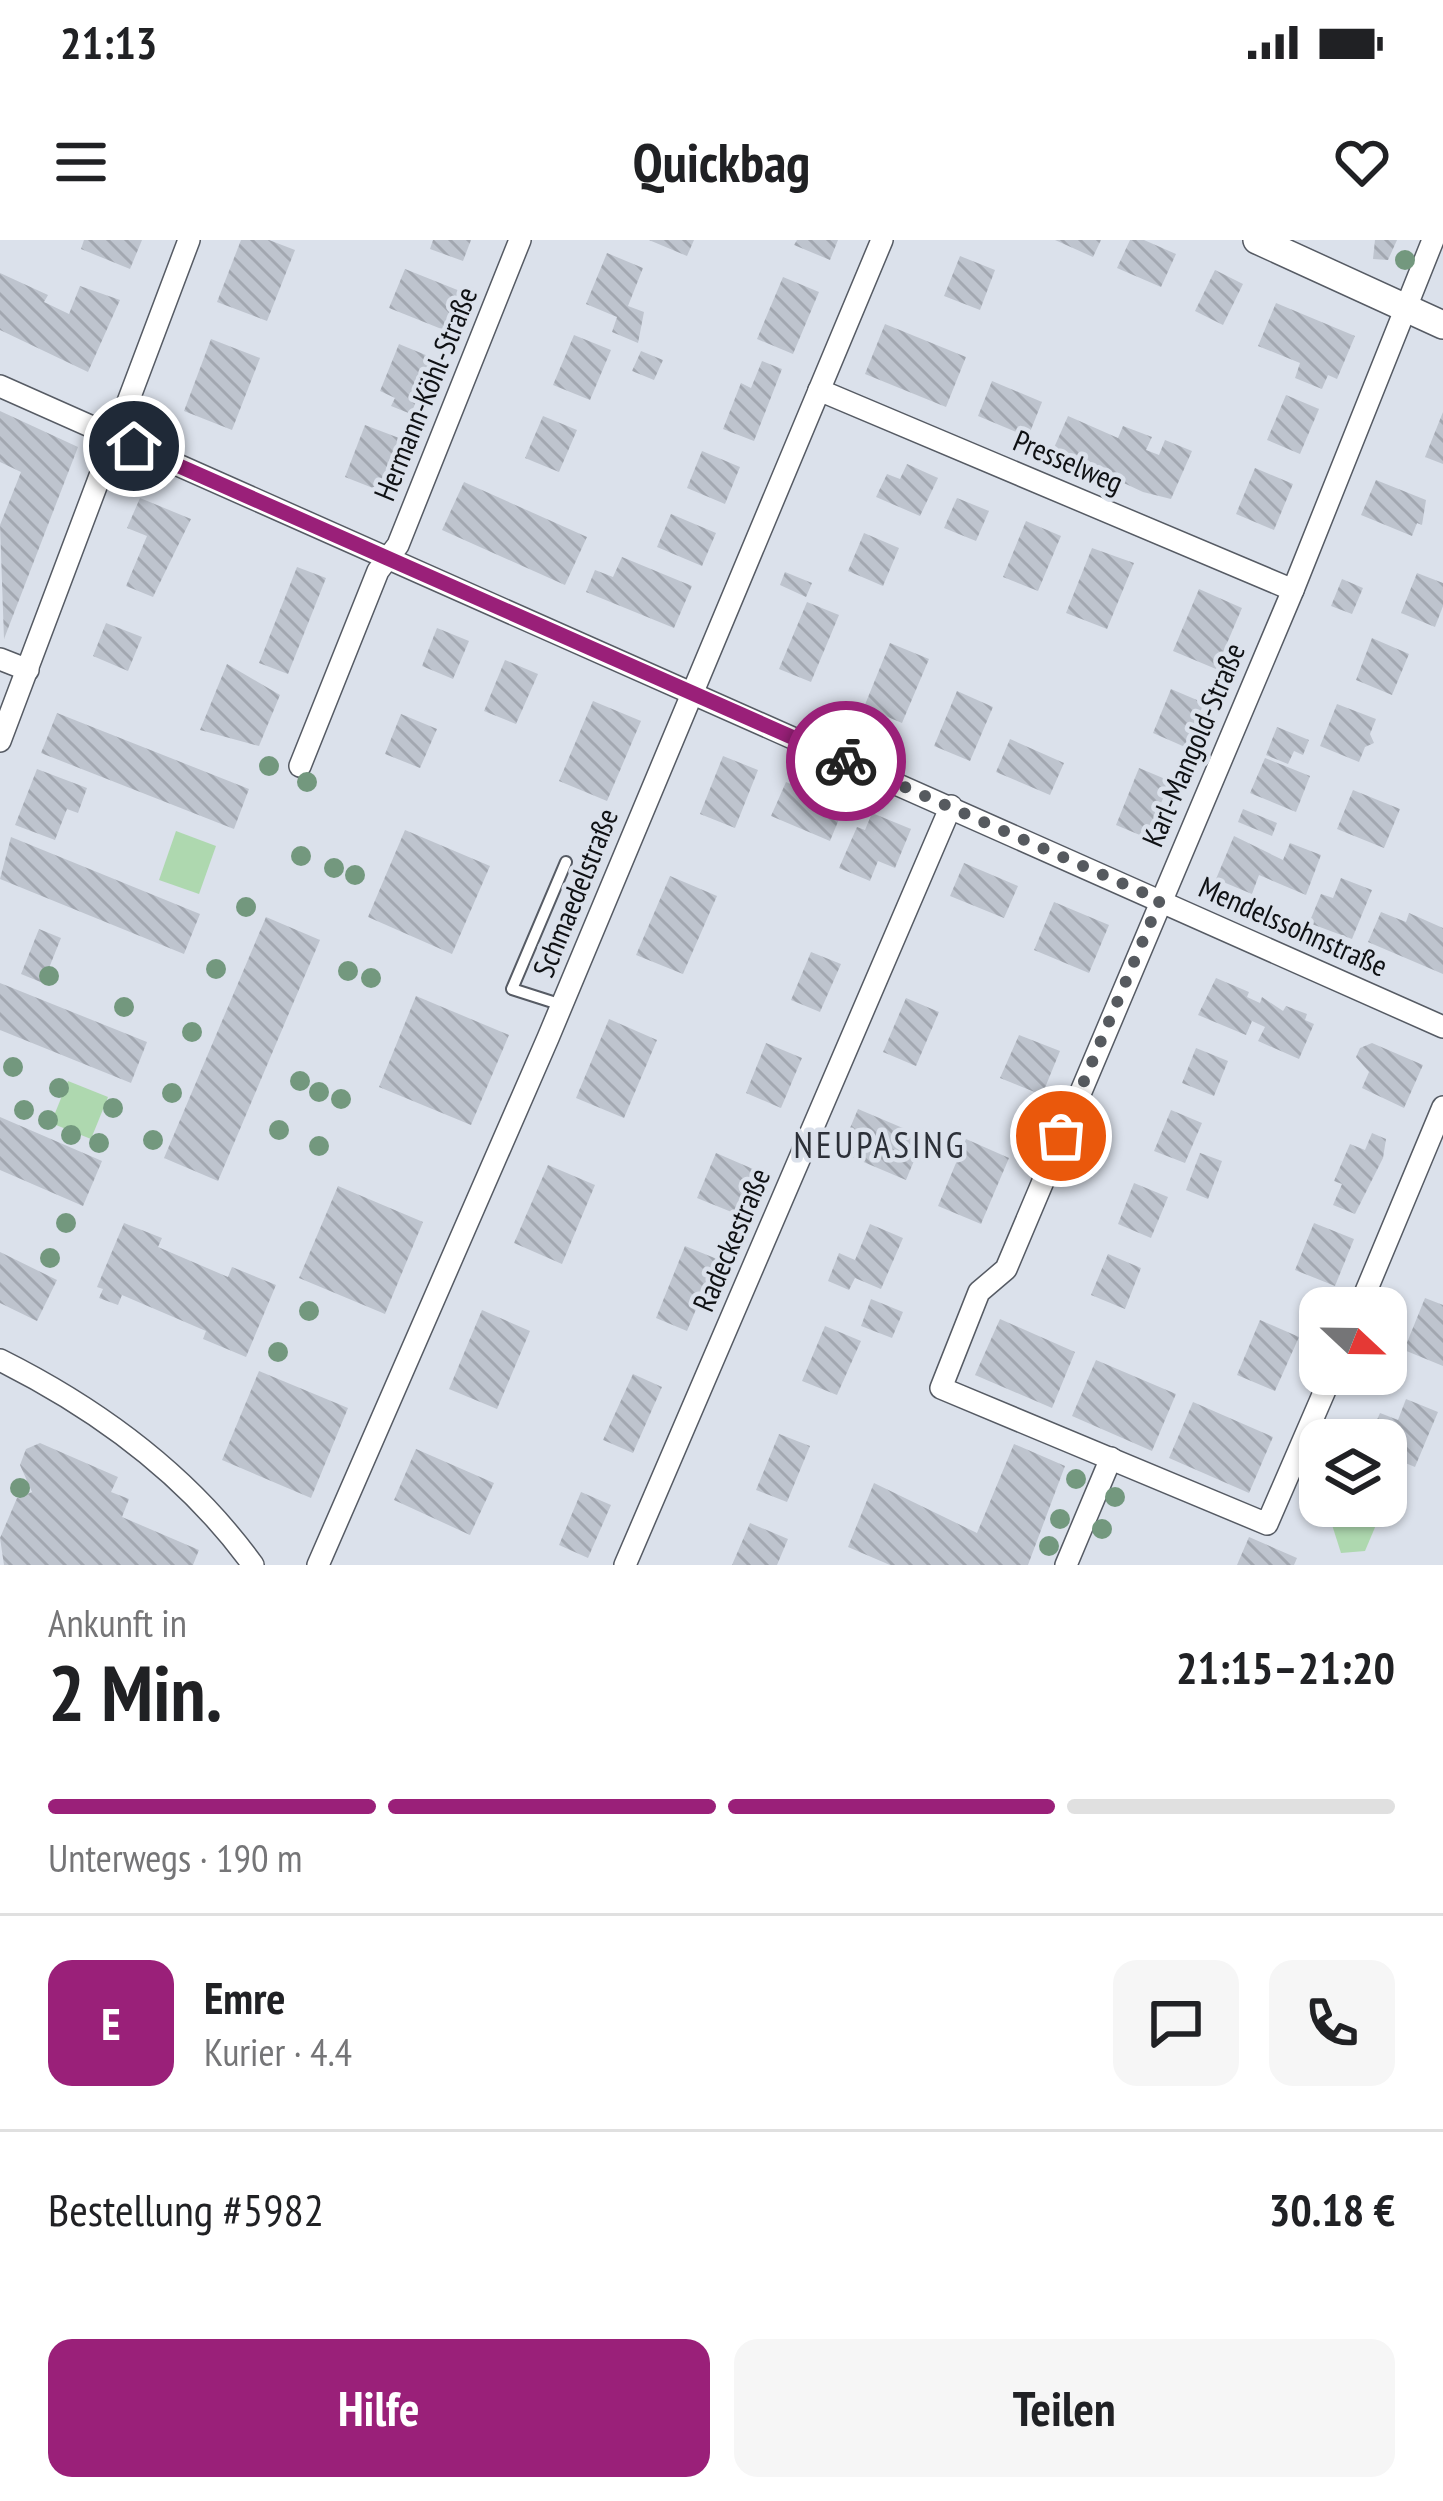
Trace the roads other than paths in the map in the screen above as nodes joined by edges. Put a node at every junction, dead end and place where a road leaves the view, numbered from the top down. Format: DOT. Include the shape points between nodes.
graph roads {
  1 [pos="189,240"];
  2 [pos="520,240"];
  3 [pos="882,240"];
  4 [pos="1257,240"];
  5 [pos="1433,240"];
  6 [pos="1403,308"];
  7 [pos="1443,325"];
  8 [pos="0,386"];
  9 [pos="819,390"];
  10 [pos="116,438"];
  11 [pos="387,559"];
  12 [pos="1293,590"];
  13 [pos="0,659"];
  14 [pos="28,670"];
  15 [pos="690,692"];
  16 [pos="0,741"];
  17 [pos="300,766"];
  18 [pos="951,806"];
  19 [pos="566,862"];
  20 [pos="1160,900"];
  21 [pos="562,1005"];
  22 [pos="1443,1027"];
  23 [pos="1443,1106"];
  24 [pos="1368,1287"];
  25 [pos="0,1360"];
  26 [pos="1323,1395"];
  27 [pos="1111,1458"];
  28 [pos="253,1565"];
  29 [pos="318,1565"];
  30 [pos="626,1565"];
  31 [pos="1066,1565"];
  1 -- 10 [label="street"];
  2 -- 11 [label="street, Hermann-Köhl-Straße"];
  3 -- 9 [label="street, Schmaedelstraße"];
  4 -- 6 [label="street"];
  5 -- 6 [label="street, Karl-Mangold-Straße"];
  6 -- 7 [label="street"];
  6 -- 12 [label="street, Karl-Mangold-Straße"];
  8 -- 10 [label="street, Mendelssohnstraße"];
  9 -- 12 [label="street, Presselweg"];
  9 -- 15 [label="street, Schmaedelstraße"];
  10 -- 11 [label="street, Mendelssohnstraße"];
  10 -- 14 [label="street"];
  11 -- 15 [label="street, Mendelssohnstraße"];
  11 -- 17 [label="street, Hermann-Köhl-Straße"];
  12 -- 20 [label="street, Karl-Mangold-Straße"];
  13 -- 14 [label="street"];
  14 -- 16 [label="street"];
  15 -- 18 [label="street, Mendelssohnstraße"];
  15 -- 21 [label="street, Schmaedelstraße"];
  18 -- 20 [label="street, Mendelssohnstraße"];
  18 -- 30 [label="street, Radeckestraße"];
  19 -- 21 [label="lane" via="512,989"];
  20 -- 22 [label="street, Mendelssohnstraße"];
  20 -- 27 [label="street, Karl-Mangold-Straße" via="1006,1269 979,1292 941,1388"];
  21 -- 29 [label="street, Schmaedelstraße"];
  23 -- 24 [label="street"];
  25 -- 28 [label="street" via="93,1411 153,1459"];
  26 -- 27 [label="street" via="1267,1524"];
  27 -- 31 [label="street"];
}
